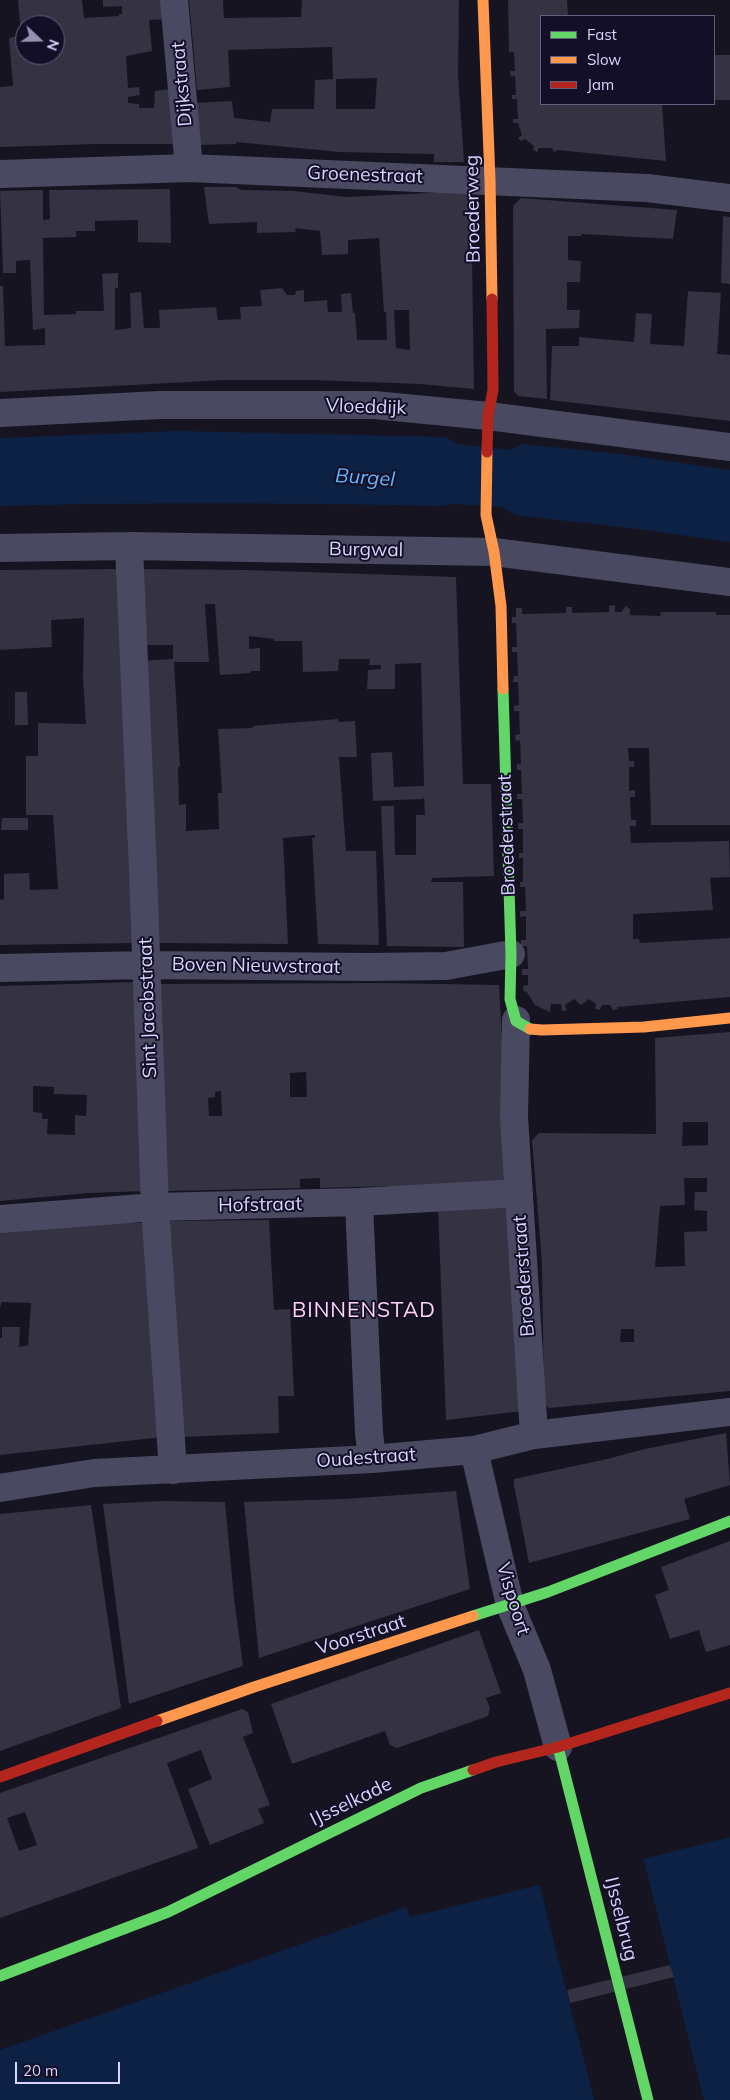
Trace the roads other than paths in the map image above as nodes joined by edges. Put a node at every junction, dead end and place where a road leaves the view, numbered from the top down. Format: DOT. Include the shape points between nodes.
graph roads {
  1 [pos="174,0"];
  2 [pos="483,0"];
  3 [pos="189,168"];
  4 [pos="0,174"];
  5 [pos="490,180"];
  6 [pos="730,198"];
  7 [pos="0,413"];
  8 [pos="488,427"];
  9 [pos="730,447"];
  10 [pos="486,515"];
  11 [pos="129,546"];
  12 [pos="0,548"];
  13 [pos="494,552"];
  14 [pos="730,582"];
  15 [pos="511,954"];
  16 [pos="146,965"];
  17 [pos="0,968"];
  18 [pos="730,1018"];
  19 [pos="516,1020"];
  20 [pos="519,1193"];
  21 [pos="359,1202"];
  22 [pos="155,1207"];
  23 [pos="0,1219"];
  24 [pos="730,1412"];
  25 [pos="534,1435"];
  26 [pos="474,1450"];
  27 [pos="372,1459"];
  28 [pos="173,1470"];
  29 [pos="0,1488"];
  30 [pos="730,1521"];
  31 [pos="510,1605"];
  32 [pos="730,1693"];
  33 [pos="558,1747"];
  34 [pos="0,1777"];
  35 [pos="0,1976"];
  36 [pos="648,2100"];
  1 -- 3 [label="street, Dijkstraat"];
  2 -- 5 [label="street, Broederweg"];
  3 -- 4 [label="street, Groenestraat"];
  3 -- 5 [label="street, Groenestraat"];
  5 -- 6 [label="street, Groenestraat" via="647,188"];
  5 -- 8 [label="street, Broederweg" via="494,390"];
  7 -- 8 [label="street, Vloeddijk" via="160,405 374,405"];
  8 -- 9 [label="street, Vloeddijk"];
  8 -- 10 [label="street, Broederweg"];
  10 -- 13 [label="street, Broederstraat"];
  11 -- 12 [label="street, Burgwal"];
  11 -- 13 [label="street, Burgwal"];
  11 -- 16 [label="street, Sint Jacobstraat"];
  13 -- 14 [label="street, Burgwal"];
  13 -- 15 [label="street, Broederstraat" via="500,606"];
  15 -- 16 [label="street, Boven Nieuwstraat" via="446,966"];
  15 -- 19 [label="street, Broederstraat" via="511,1011"];
  16 -- 17 [label="street, Boven Nieuwstraat"];
  16 -- 22 [label="street, Sint Jacobstraat"];
  18 -- 19 [label="street" via="645,1032 529,1029"];
  19 -- 20 [label="street, Broederstraat" via="521,1117"];
  20 -- 21 [label="street, Hofstraat"];
  20 -- 25 [label="street, Broederstraat"];
  21 -- 22 [label="street, Hofstraat"];
  21 -- 27 [label="street"];
  22 -- 23 [label="street, Hofstraat"];
  22 -- 28 [label="street, Sint Jacobstraat"];
  24 -- 25 [label="street, Oudestraat"];
  25 -- 26 [label="street, Oudestraat"];
  26 -- 27 [label="street, Oudestraat"];
  26 -- 31 [label="street, Vispoort"];
  27 -- 28 [label="street, Oudestraat"];
  28 -- 29 [label="street, Oudestraat" via="94,1474"];
  30 -- 31 [label="street, Voorstraat"];
  31 -- 33 [label="street, Vispoort" via="537,1670"];
  31 -- 34 [label="street, Voorstraat" via="254,1688"];
  32 -- 33 [label="street, IJsselkade"];
  33 -- 35 [label="street, IJsselkade" via="496,1762 421,1788 168,1912"];
  33 -- 36 [label="street, IJsselbrug"];
}
